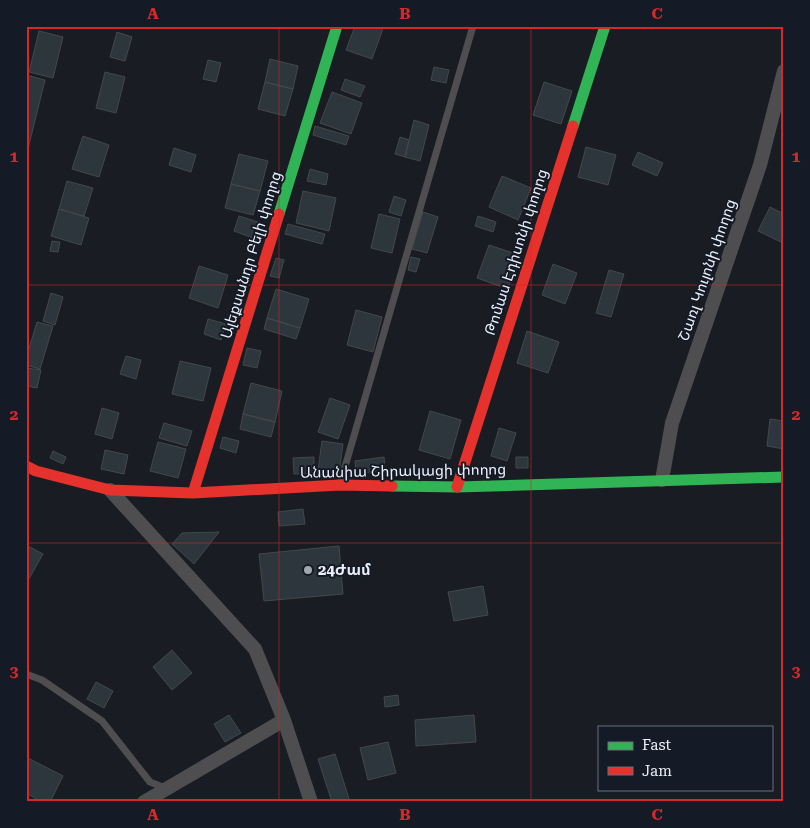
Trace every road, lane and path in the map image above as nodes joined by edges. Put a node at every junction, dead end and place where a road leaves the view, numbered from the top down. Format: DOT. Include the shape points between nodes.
graph roads {
  1 [pos="337,26"];
  2 [pos="473,26"];
  3 [pos="605,26"];
  4 [pos="784,71"];
  5 [pos="26,466"];
  6 [pos="784,476"];
  7 [pos="662,480"];
  8 [pos="340,485"];
  9 [pos="457,487"];
  10 [pos="110,490"];
  11 [pos="193,493"];
  12 [pos="26,674"];
  13 [pos="284,720"];
  14 [pos="165,788"];
  15 [pos="144,802"];
  16 [pos="310,802"];
  1 -- 11 [label="street, Ալեքսանդր Բելի փողոց"];
  2 -- 8 [label="lane"];
  3 -- 9 [label="street, Թոմաս Էդիսոնի փողոց"];
  4 -- 7 [label="street, Շառլ Կուլոնի փողոց" via="760,165 672,423"];
  5 -- 10 [label="street, Անանիա Շիրակացի փողոց"];
  6 -- 7 [label="street, Անանիա Շիրակացի փողոց"];
  7 -- 9 [label="street, Անանիա Շիրակացի փողոց"];
  8 -- 9 [label="street, Անանիա Շիրակացի փողոց"];
  8 -- 11 [label="street, Անանիա Շիրակացի փողոց"];
  10 -- 11 [label="street, Անանիա Շիրակացի փողոց"];
  10 -- 13 [label="street" via="255,649"];
  12 -- 14 [label="lane" via="42,680 102,721 150,782"];
  13 -- 14 [label="street"];
  13 -- 16 [label="street"];
  14 -- 15 [label="street"];
}
